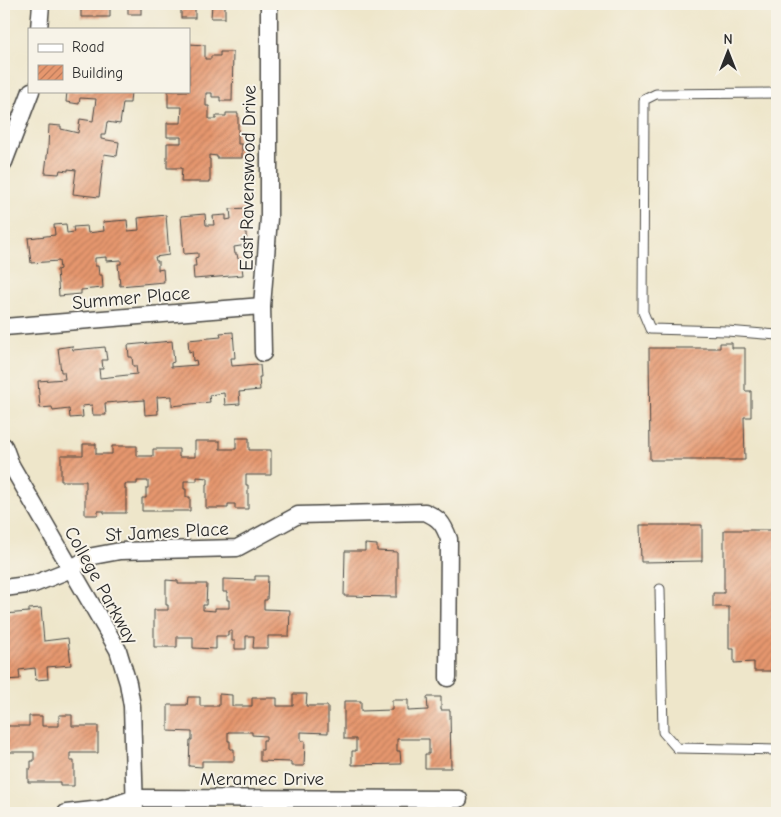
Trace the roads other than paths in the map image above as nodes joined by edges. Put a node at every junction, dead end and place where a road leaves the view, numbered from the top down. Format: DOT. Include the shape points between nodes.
graph roads {
  1 [pos="41,4"];
  2 [pos="269,4"];
  3 [pos="39,28"];
  4 [pos="30,92"];
  5 [pos="777,93"];
  6 [pos="4,162"];
  7 [pos="262,306"];
  8 [pos="4,327"];
  9 [pos="777,335"];
  10 [pos="263,353"];
  11 [pos="4,446"];
  12 [pos="71,568"];
  13 [pos="4,588"];
  14 [pos="660,589"];
  15 [pos="448,678"];
  16 [pos="777,750"];
  17 [pos="459,799"];
  18 [pos="135,806"];
  19 [pos="66,813"];
  1 -- 3 [label="street"];
  2 -- 7 [label="street, East Ravenswood Drive" via="269,218"];
  4 -- 6 [label="street"];
  5 -- 9 [label="lane" via="656,94 644,100 643,302 643,312 650,329"];
  7 -- 8 [label="street, Summer Place"];
  7 -- 10 [label="street, East Ravenswood Drive"];
  11 -- 12 [label="street, College Parkway" via="11,465"];
  12 -- 13 [label="street, St James Place" via="34,584"];
  12 -- 15 [label="street, St James Place" via="93,556 120,551 237,548 298,515 425,512 444,524 449,539"];
  12 -- 18 [label="street, College Parkway" via="118,650 128,683 132,706"];
  14 -- 16 [label="lane" via="663,732 677,748"];
  17 -- 18 [label="street, Meramec Drive"];
  18 -- 19 [label="street, Meramec Drive"];
}
